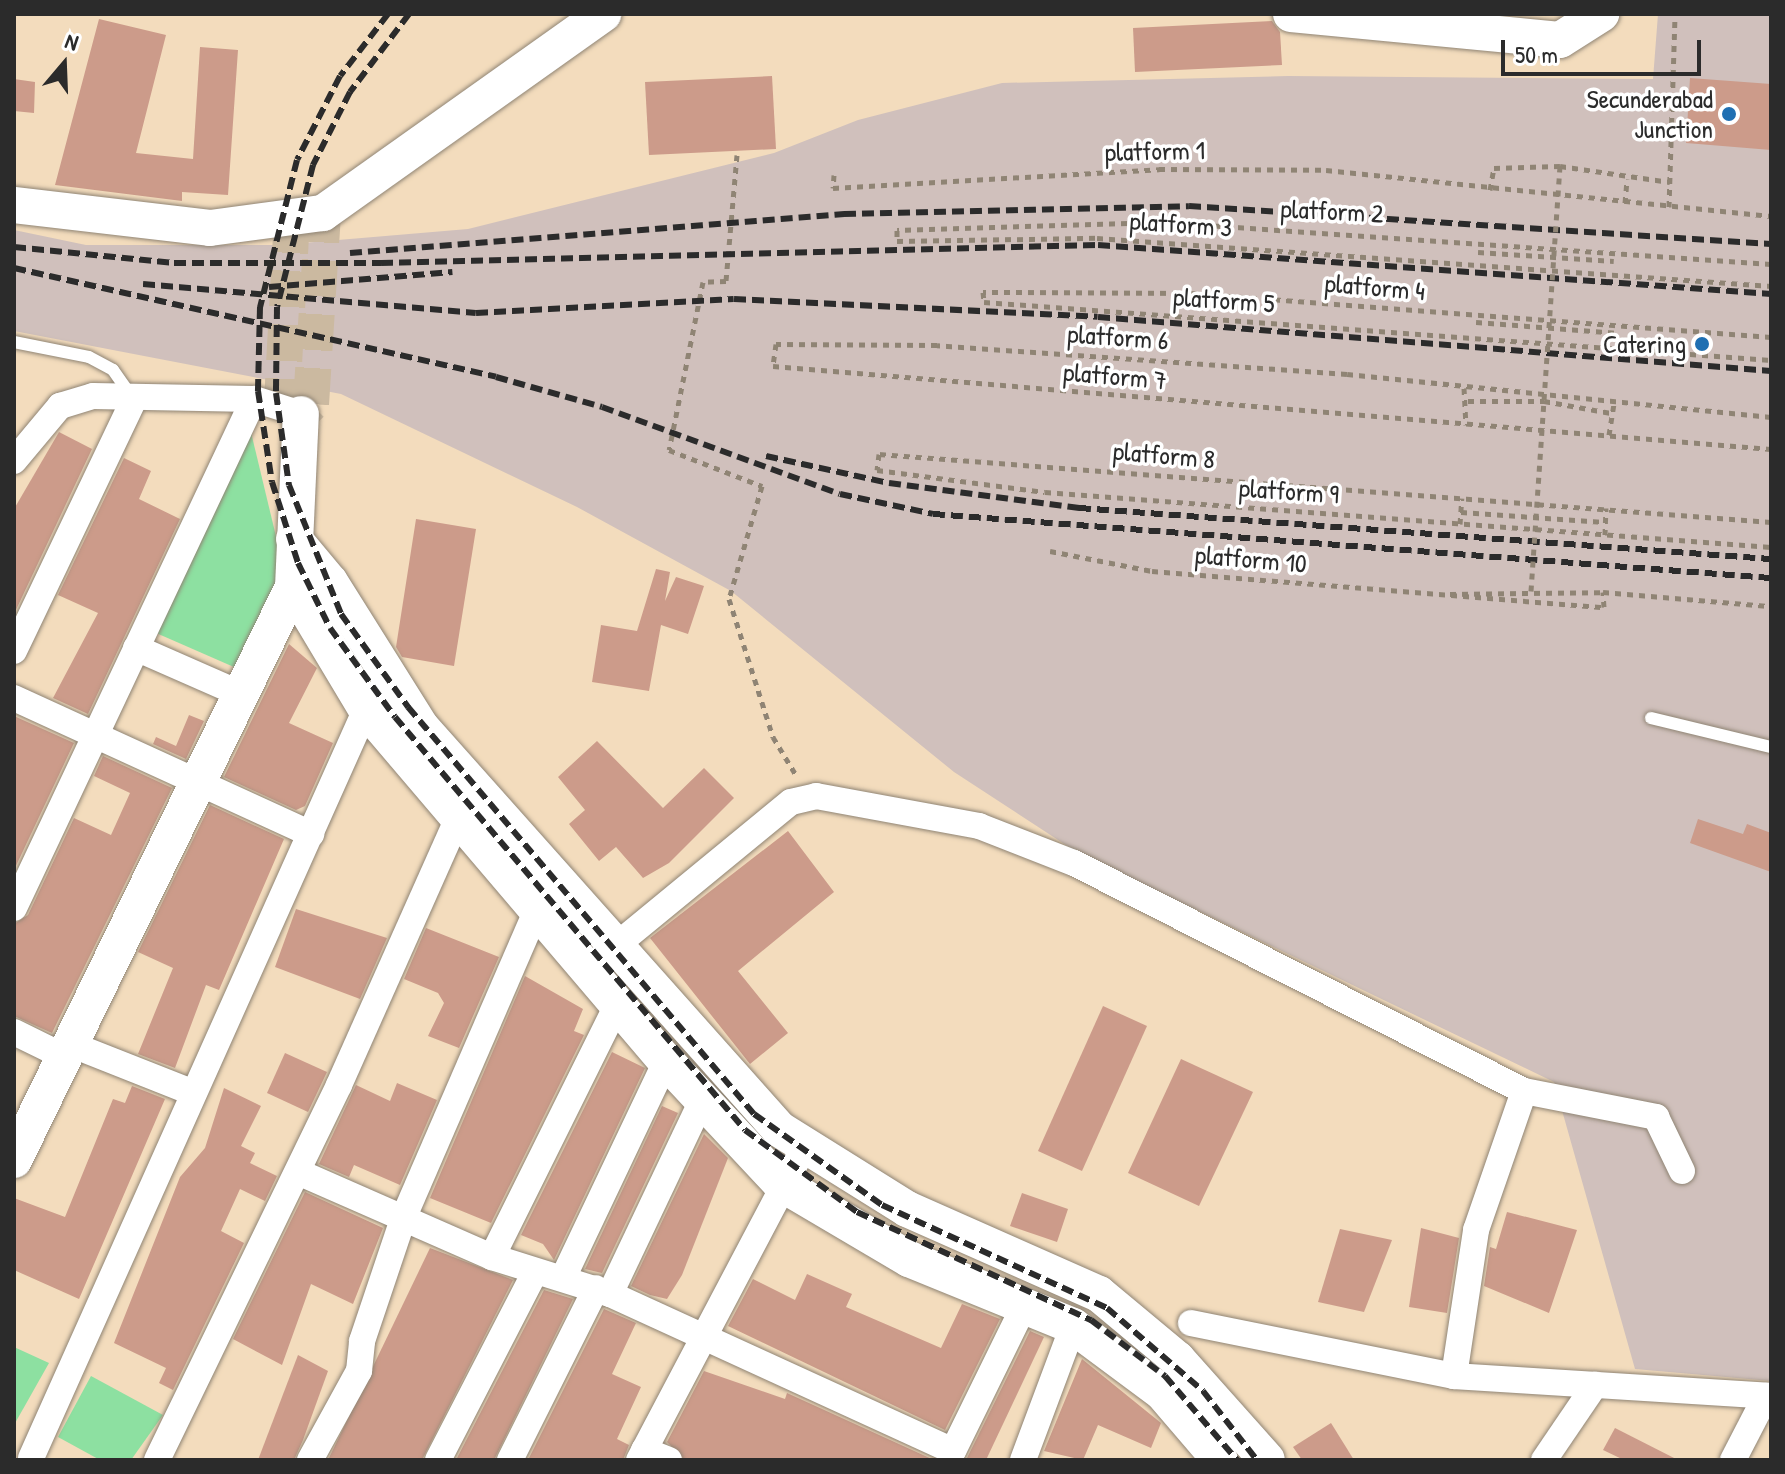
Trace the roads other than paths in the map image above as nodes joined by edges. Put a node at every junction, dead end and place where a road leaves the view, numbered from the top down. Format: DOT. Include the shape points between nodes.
graph roads {
  1 [pos="603,14"];
  2 [pos="1291,14"];
  3 [pos="1601,14"];
  4 [pos="14,205"];
  5 [pos="14,342"];
  6 [pos="134,399"];
  7 [pos="254,399"];
  8 [pos="301,414"];
  9 [pos="17,464"];
  10 [pos="294,539"];
  11 [pos="293,587"];
  12 [pos="136,648"];
  13 [pos="14,651"];
  14 [pos="388,681"];
  15 [pos="241,694"];
  16 [pos="14,698"];
  17 [pos="366,709"];
  18 [pos="1651,718"];
  19 [pos="92,734"];
  20 [pos="1771,747"];
  21 [pos="198,783"];
  22 [pos="457,820"];
  23 [pos="311,834"];
  24 [pos="554,879"];
  25 [pos="14,908"];
  26 [pos="533,908"];
  27 [pos="600,959"];
  28 [pos="617,1005"];
  29 [pos="14,1032"];
  30 [pos="68,1050"];
  31 [pos="666,1061"];
  32 [pos="1524,1091"];
  33 [pos="194,1093"];
  34 [pos="702,1100"];
  35 [pos="805,1145"];
  36 [pos="14,1160"];
  37 [pos="1682,1171"];
  38 [pos="298,1172"];
  39 [pos="780,1183"];
  40 [pos="403,1219"];
  41 [pos="492,1257"];
  42 [pos="535,1272"];
  43 [pos="564,1276"];
  44 [pos="1081,1286"];
  45 [pos="603,1291"];
  46 [pos="1026,1302"];
  47 [pos="1191,1323"];
  48 [pos="1069,1324"];
  49 [pos="701,1333"];
  50 [pos="1454,1376"];
  51 [pos="1172,1378"];
  52 [pos="1595,1385"];
  53 [pos="1769,1396"];
  54 [pos="642,1455"];
  55 [pos="27,1456"];
  56 [pos="157,1460"];
  57 [pos="310,1460"];
  58 [pos="438,1460"];
  59 [pos="510,1460"];
  60 [pos="669,1460"];
  61 [pos="1023,1460"];
  62 [pos="1220,1460"];
  63 [pos="1267,1460"];
  64 [pos="1544,1460"];
  65 [pos="1733,1460"];
  1 -- 4 [label="street" via="323,213 210,228"];
  2 -- 3 [label="street" via="1560,40"];
  5 -- 6 [label="lane" via="89,357 113,370"];
  6 -- 7 [label="street"];
  6 -- 9 [label="street" via="71,399 49,416"];
  6 -- 13 [label="street"];
  7 -- 8 [label="street"];
  7 -- 12 [label="street"];
  8 -- 10 [label="street"];
  10 -- 11 [label="street"];
  10 -- 14 [label="street" via="330,582"];
  11 -- 15 [label="street"];
  11 -- 17 [label="street"];
  12 -- 15 [label="street"];
  12 -- 19 [label="street"];
  14 -- 17 [label="street"];
  14 -- 24 [label="street"];
  15 -- 21 [label="street"];
  16 -- 19 [label="street"];
  17 -- 22 [label="street"];
  17 -- 23 [label="street"];
  18 -- 20 [label="lane"];
  19 -- 21 [label="street"];
  19 -- 25 [label="street"];
  21 -- 23 [label="street"];
  21 -- 30 [label="street"];
  22 -- 26 [label="street"];
  22 -- 38 [label="street"];
  23 -- 33 [label="street"];
  24 -- 26 [label="street"];
  24 -- 27 [label="street"];
  26 -- 27 [label="street"];
  26 -- 40 [label="street"];
  27 -- 28 [label="street"];
  27 -- 32 [label="street" via="791,802 816,796 979,826 1074,863"];
  27 -- 35 [label="street" via="779,1129"];
  28 -- 31 [label="street"];
  28 -- 41 [label="street"];
  29 -- 30 [label="street"];
  30 -- 33 [label="street"];
  30 -- 36 [label="street"];
  31 -- 34 [label="street"];
  31 -- 43 [label="street"];
  32 -- 37 [label="street" via="1656,1117"];
  32 -- 50 [label="street" via="1476,1230"];
  33 -- 55 [label="street"];
  34 -- 39 [label="street"];
  34 -- 45 [label="street"];
  35 -- 39 [label="street"];
  35 -- 44 [label="street" via="907,1209"];
  38 -- 40 [label="street"];
  38 -- 56 [label="street"];
  39 -- 46 [label="street" via="909,1259"];
  39 -- 49 [label="street"];
  40 -- 41 [label="street"];
  40 -- 57 [label="street" via="362,1341 359,1371"];
  41 -- 42 [label="street"];
  42 -- 43 [label="street"];
  42 -- 58 [label="street"];
  43 -- 45 [label="street"];
  44 -- 48 [label="street"];
  44 -- 51 [label="street"];
  45 -- 49 [label="street"];
  45 -- 59 [label="street"];
  46 -- 48 [label="street"];
  46 -- 49 [label="street" via="953,1451"];
  47 -- 50 [label="street"];
  48 -- 51 [label="street"];
  48 -- 61 [label="street"];
  49 -- 54 [label="street"];
  50 -- 52 [label="street"];
  51 -- 62 [label="street"];
  51 -- 63 [label="street"];
  52 -- 53 [label="street"];
  52 -- 64 [label="street"];
  53 -- 65 [label="street"];
  54 -- 60 [label="street"];
}
